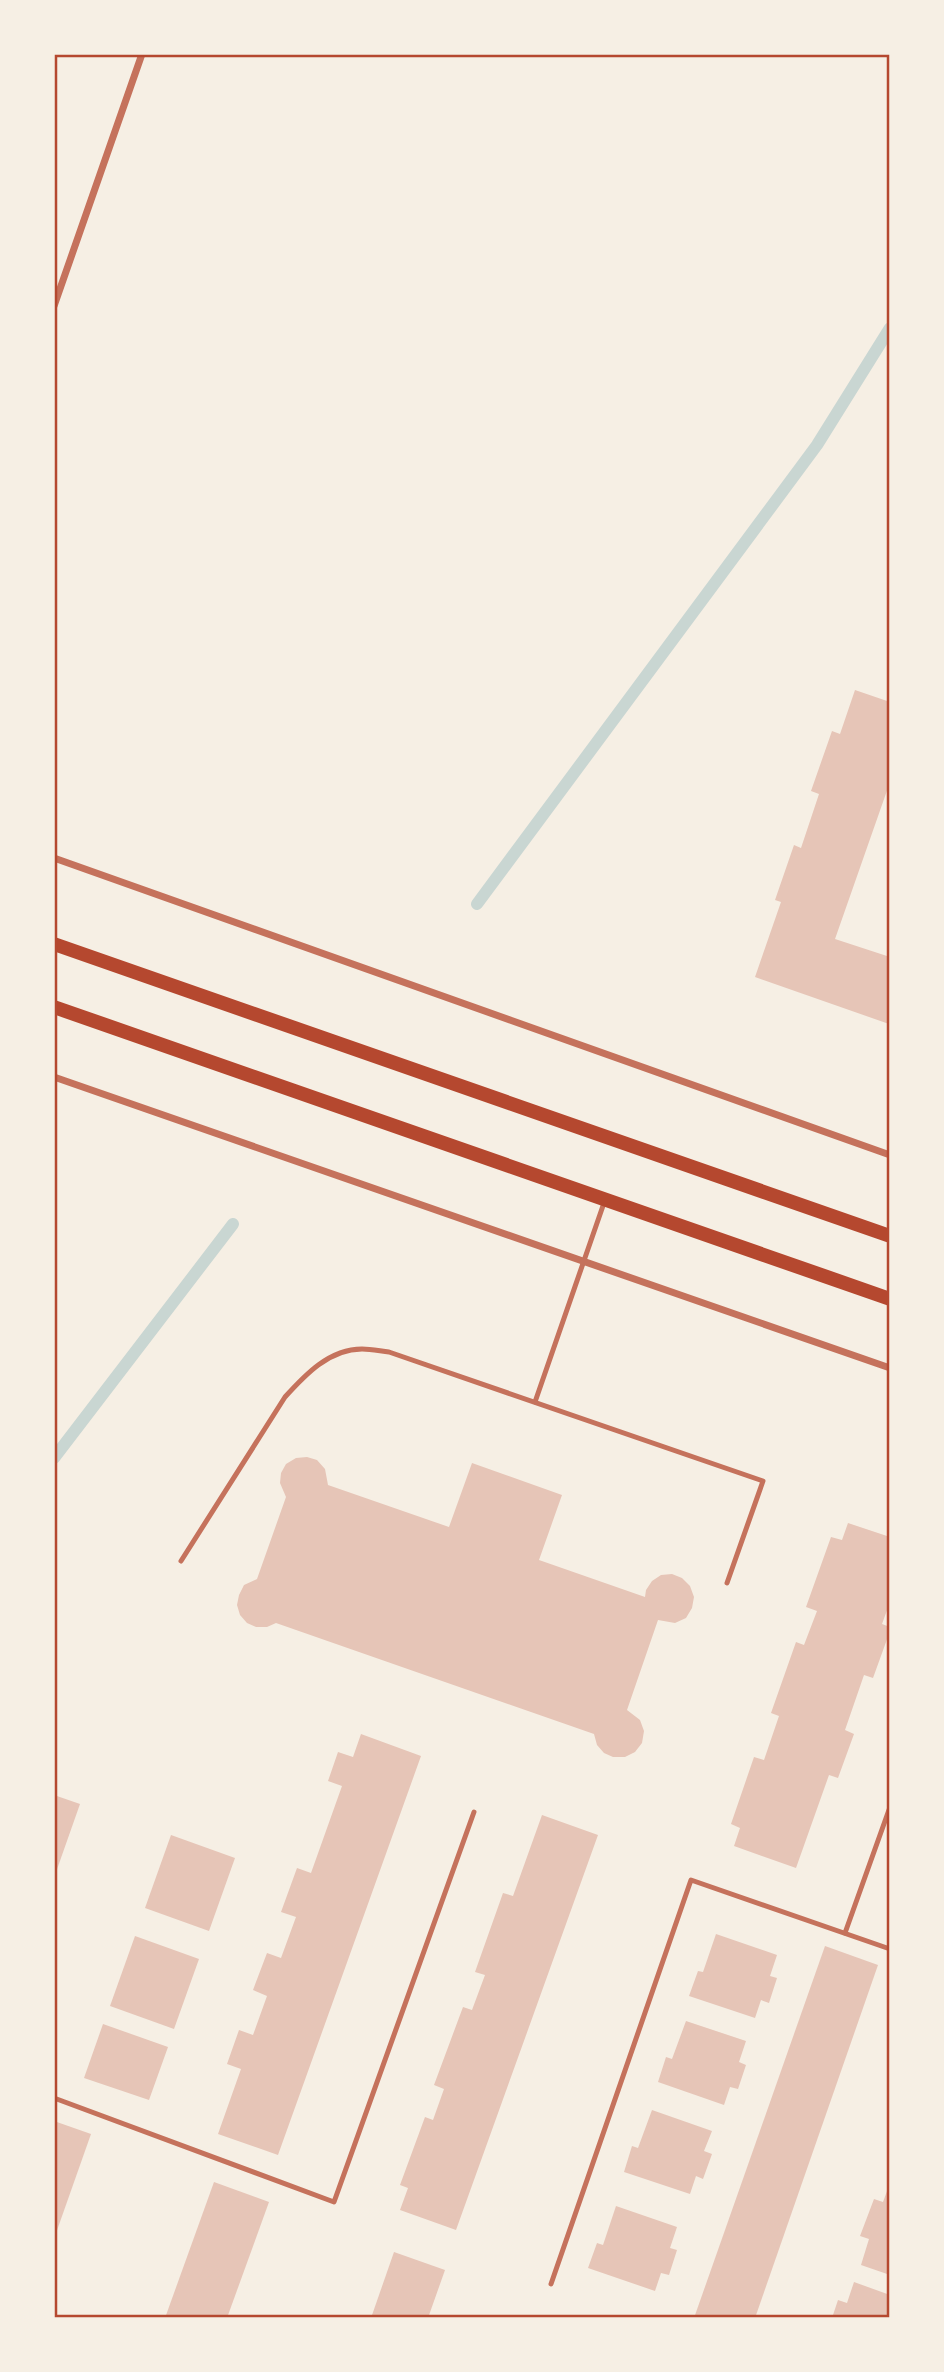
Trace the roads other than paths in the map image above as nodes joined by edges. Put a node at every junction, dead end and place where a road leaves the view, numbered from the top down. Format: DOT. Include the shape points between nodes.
graph roads {
  1 [pos="142,54"];
  2 [pos="54,306"];
  3 [pos="54,858"];
  4 [pos="54,944"];
  5 [pos="54,1007"];
  6 [pos="54,1077"];
  7 [pos="890,1155"];
  8 [pos="605,1200"];
  9 [pos="890,1236"];
  10 [pos="584,1262"];
  11 [pos="890,1300"];
  12 [pos="890,1368"];
  13 [pos="535,1402"];
  14 [pos="181,1561"];
  15 [pos="727,1583"];
  16 [pos="890,1807"];
  17 [pos="474,1812"];
  18 [pos="845,1933"];
  19 [pos="890,1949"];
  20 [pos="54,2098"];
  21 [pos="551,2284"];
  1 -- 2 [label="street"];
  3 -- 7 [label="street"];
  4 -- 9 [label="main road"];
  5 -- 8 [label="main road"];
  6 -- 10 [label="street"];
  8 -- 10 [label="lane"];
  8 -- 11 [label="main road"];
  10 -- 12 [label="street"];
  10 -- 13 [label="lane"];
  13 -- 14 [label="lane" via="389,1352 360,1349 326,1359 285,1397"];
  13 -- 15 [label="lane" via="762,1481"];
  16 -- 18 [label="lane"];
  17 -- 20 [label="lane" via="334,2202"];
  18 -- 19 [label="lane"];
  18 -- 21 [label="lane" via="691,1880"];
}
